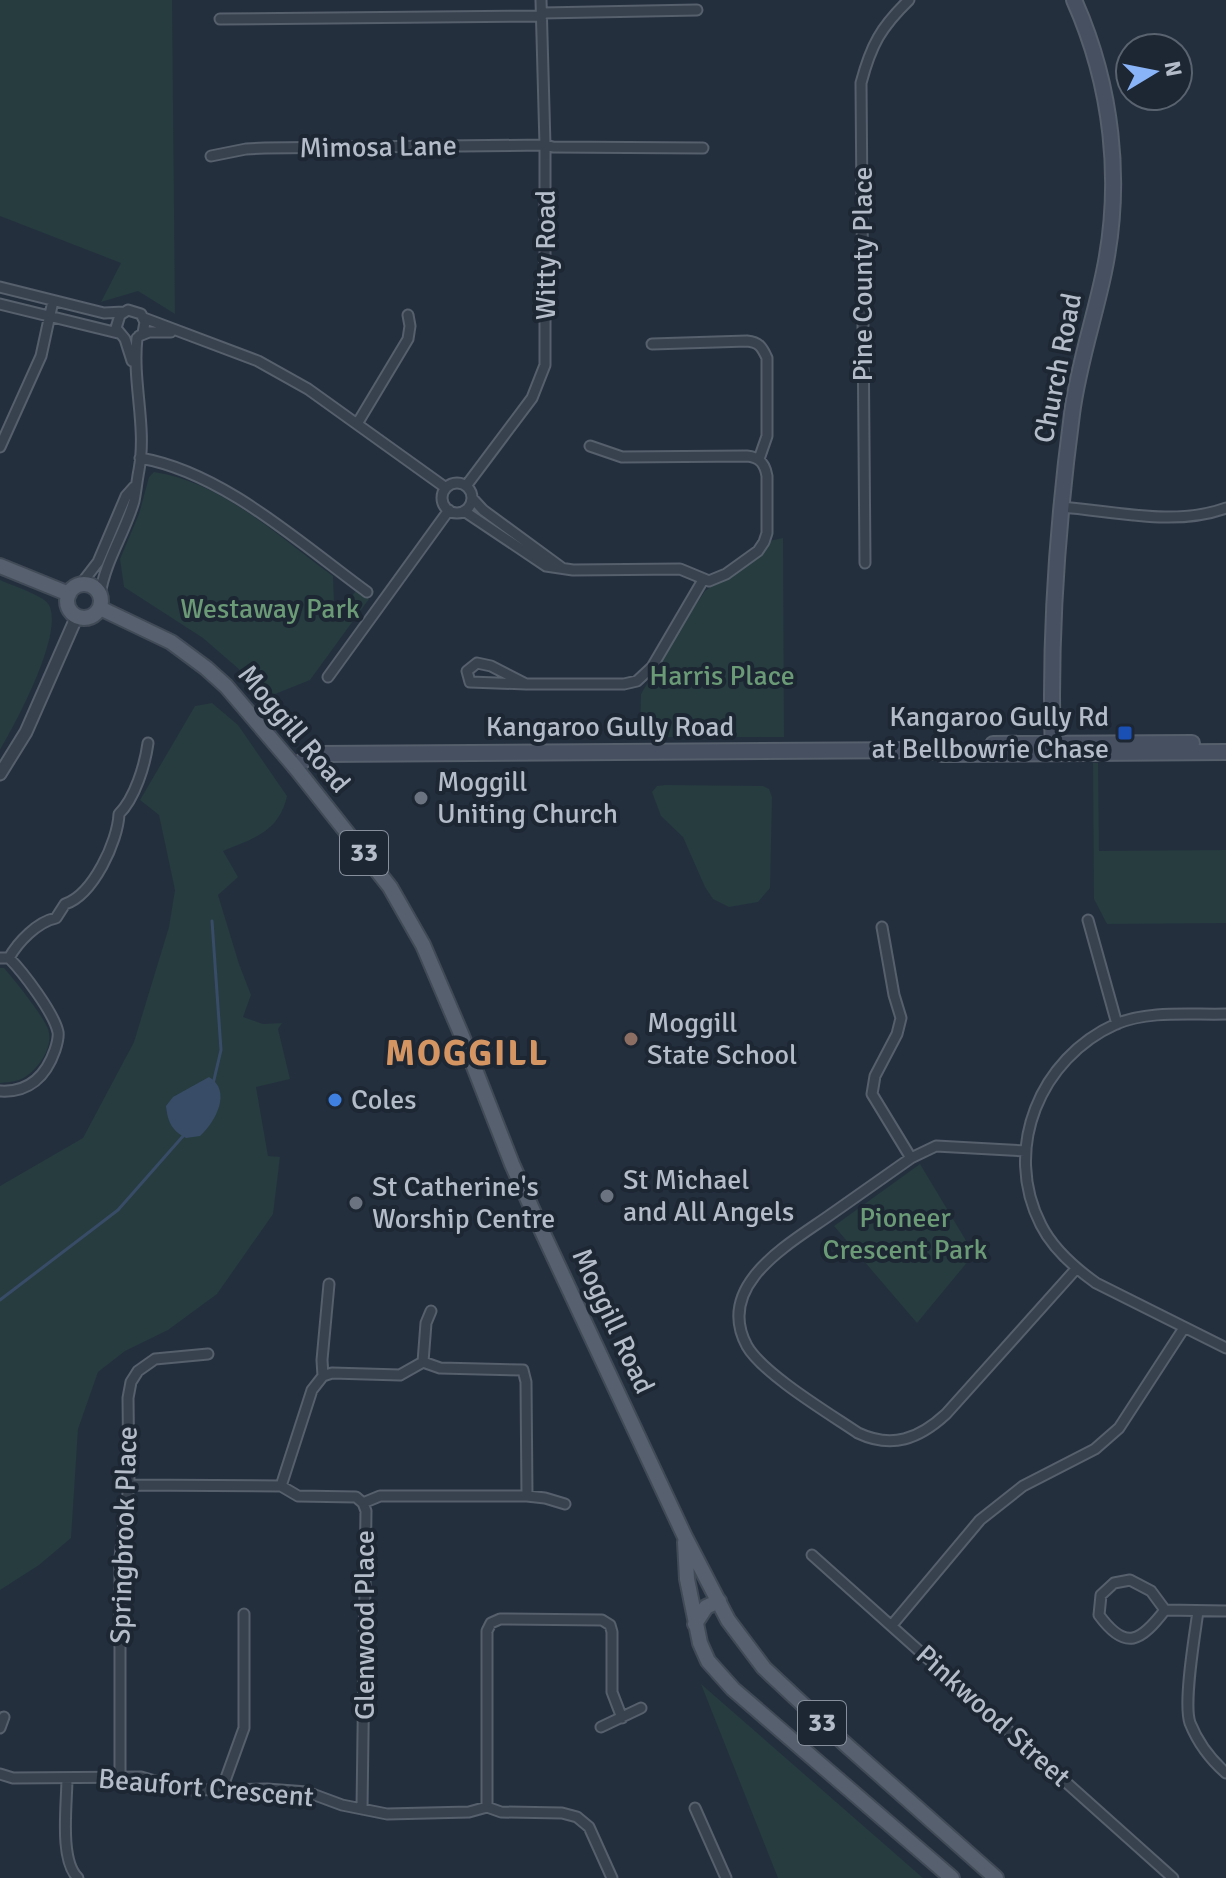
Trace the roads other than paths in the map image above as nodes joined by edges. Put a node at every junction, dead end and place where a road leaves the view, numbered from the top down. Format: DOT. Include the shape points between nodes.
graph roads {
  1 [pos="541,0"];
  2 [pos="909,0"];
  3 [pos="1074,0"];
  4 [pos="697,10"];
  5 [pos="542,15"];
  6 [pos="220,19"];
  7 [pos="545,145"];
  8 [pos="703,148"];
  9 [pos="211,156"];
  10 [pos="0,287"];
  11 [pos="53,301"];
  12 [pos="0,304"];
  13 [pos="124,312"];
  14 [pos="408,315"];
  15 [pos="49,318"];
  16 [pos="144,318"];
  17 [pos="180,332"];
  18 [pos="121,336"];
  19 [pos="140,336"];
  20 [pos="652,344"];
  21 [pos="135,371"];
  22 [pos="357,424"];
  23 [pos="590,446"];
  24 [pos="0,447"];
  25 [pos="140,458"];
  26 [pos="759,459"];
  27 [pos="136,484"];
  28 [pos="466,486"];
  29 [pos="446,488"];
  30 [pos="472,498"];
  31 [pos="1061,507"];
  32 [pos="1226,508"];
  33 [pos="449,510"];
  34 [pos="464,511"];
  35 [pos="865,563"];
  36 [pos="0,566"];
  37 [pos="562,568"];
  38 [pos="703,580"];
  39 [pos="81,584"];
  40 [pos="367,592"];
  41 [pos="69,594"];
  42 [pos="100,602"];
  43 [pos="77,616"];
  44 [pos="328,677"];
  45 [pos="526,684"];
  46 [pos="148,743"];
  47 [pos="1226,743"];
  48 [pos="1053,747"];
  49 [pos="1226,752"];
  50 [pos="295,767"];
  51 [pos="0,774"];
  52 [pos="1088,920"];
  53 [pos="882,927"];
  54 [pos="5,958"];
  55 [pos="1226,1014"];
  56 [pos="1117,1024"];
  57 [pos="0,1091"];
  58 [pos="1026,1151"];
  59 [pos="911,1158"];
  60 [pos="1076,1269"];
  61 [pos="329,1284"];
  62 [pos="431,1311"];
  63 [pos="1184,1328"];
  64 [pos="1226,1348"];
  65 [pos="208,1354"];
  66 [pos="423,1362"];
  67 [pos="323,1376"];
  68 [pos="129,1485"];
  69 [pos="281,1486"];
  70 [pos="527,1496"];
  71 [pos="363,1503"];
  72 [pos="565,1504"];
  73 [pos="685,1537"];
  74 [pos="812,1555"];
  75 [pos="719,1601"];
  76 [pos="1165,1610"];
  77 [pos="1198,1611"];
  78 [pos="1226,1611"];
  79 [pos="244,1614"];
  80 [pos="695,1624"];
  81 [pos="892,1625"];
  82 [pos="641,1708"];
  83 [pos="4,1717"];
  84 [pos="622,1718"];
  85 [pos="601,1727"];
  86 [pos="0,1728"];
  87 [pos="1226,1773"];
  88 [pos="0,1774"];
  89 [pos="120,1776"];
  90 [pos="67,1778"];
  91 [pos="222,1789"];
  92 [pos="487,1807"];
  93 [pos="695,1808"];
  94 [pos="362,1809"];
  95 [pos="78,1878"];
  96 [pos="612,1878"];
  97 [pos="726,1878"];
  98 [pos="952,1878"];
  99 [pos="996,1878"];
  100 [pos="1173,1878"];
  1 -- 5 [label="street, Witty Road"];
  2 -- 35 [label="street, Pine County Place" via="887,21 870,50 861,83"];
  3 -- 31 [label="main road, Church Road" via="1100,74 1114,176 1109,244 1072,411"];
  4 -- 5 [label="street"];
  5 -- 6 [label="street"];
  5 -- 7 [label="street, Witty Road"];
  7 -- 8 [label="street, Mimosa Lane"];
  7 -- 9 [label="street, Mimosa Lane" via="265,148"];
  7 -- 28 [label="street, Witty Road" via="545,365 532,398"];
  10 -- 11 [label="street"];
  11 -- 13 [label="street" via="104,313"];
  11 -- 15 [label="street"];
  12 -- 15 [label="street"];
  13 -- 16 [label="street"];
  13 -- 18 [label="street" via="117,319"];
  14 -- 22 [label="street" via="408,339"];
  15 -- 18 [label="street"];
  15 -- 24 [label="street" via="41,356"];
  16 -- 17 [label="street"];
  16 -- 19 [label="street"];
  17 -- 19 [label="street"];
  17 -- 22 [label="street" via="258,361"];
  18 -- 19 [label="street"];
  18 -- 21 [label="street"];
  19 -- 21 [label="street"];
  20 -- 26 [label="street" via="747,341 763,349 767,436"];
  21 -- 25 [label="street"];
  22 -- 29 [label="street"];
  23 -- 26 [label="street" via="622,457"];
  25 -- 27 [label="street"];
  25 -- 40 [label="street" via="195,475 233,497"];
  26 -- 38 [label="street" via="767,476 764,542 718,579"];
  27 -- 39 [label="street" via="98,562"];
  27 -- 42 [label="street" via="106,567"];
  28 -- 29 [label="street" via="453,483"];
  28 -- 30 [label="street"];
  29 -- 33 [label="street" via="443,502"];
  30 -- 34 [label="street"];
  30 -- 37 [label="street"];
  31 -- 32 [label="street" via="1176,517"];
  31 -- 48 [label="main road, Church Road" via="1053,608"];
  33 -- 34 [label="street"];
  33 -- 44 [label="street"];
  34 -- 37 [label="street" via="537,562"];
  36 -- 41 [label="main road"];
  37 -- 38 [label="street" via="680,569"];
  38 -- 45 [label="street" via="652,667 637,681"];
  39 -- 41 [label="main road"];
  39 -- 42 [label="main road, 33" via="93,586"];
  41 -- 43 [label="main road" via="70,609"];
  42 -- 43 [label="main road" via="93,616"];
  42 -- 50 [label="main road, Moggill Road / 33" via="206,668"];
  43 -- 51 [label="street" via="26,732"];
  45 -- 45 [label="street" via="470,682 467,671 484,663"];
  46 -- 54 [label="street" via="126,808 119,814 118,831 96,876 56,918"];
  47 -- 48 [label="main road, Kangaroo Gully Road"];
  48 -- 49 [label="main road, Kangaroo Gully Road"];
  48 -- 50 [label="main road, Kangaroo Gully Road" via="320,754"];
  50 -- 73 [label="main road, Moggill Road / 33" via="390,887 417,933 512,1164"];
  52 -- 56 [label="street"];
  53 -- 59 [label="street" via="901,1018 872,1094"];
  54 -- 57 [label="street" via="53,1018 59,1040 48,1070 21,1089"];
  55 -- 56 [label="street" via="1162,1015"];
  56 -- 58 [label="street" via="1071,1052 1047,1082 1036,1104"];
  58 -- 59 [label="street" via="936,1146"];
  58 -- 60 [label="street" via="1030,1195 1041,1225"];
  59 -- 60 [label="street" via="768,1259 749,1283 738,1316 748,1347 774,1374 858,1433 891,1442 929,1430"];
  60 -- 63 [label="street"];
  61 -- 67 [label="street"];
  62 -- 66 [label="street"];
  63 -- 64 [label="street"];
  63 -- 81 [label="street" via="1119,1428 1095,1449 1023,1486 980,1520"];
  65 -- 68 [label="street, Springbrook Place" via="155,1359 131,1382"];
  66 -- 67 [label="street" via="400,1375"];
  66 -- 70 [label="street" via="440,1368 523,1370"];
  67 -- 69 [label="street" via="312,1390"];
  68 -- 69 [label="street, Glenwood Place"];
  68 -- 89 [label="street, Springbrook Place" via="120,1557"];
  69 -- 71 [label="street, Glenwood Place" via="298,1496 356,1497"];
  70 -- 71 [label="street" via="380,1496"];
  70 -- 72 [label="street"];
  71 -- 94 [label="street, Glenwood Place"];
  73 -- 75 [label="main road, Moggill Road / 33"];
  73 -- 80 [label="main road, Moggill Road / 33"];
  74 -- 81 [label="street, Pinkwood Street"];
  75 -- 80 [label="main road" via="706,1607"];
  75 -- 99 [label="main road, Moggill Road / 33" via="764,1668"];
  76 -- 76 [label="street" via="1148,1632 1130,1639 1112,1633 1099,1615 1101,1595 1114,1583 1130,1580 1151,1591"];
  76 -- 77 [label="street"];
  77 -- 78 [label="street"];
  77 -- 87 [label="street" via="1189,1720 1208,1757"];
  79 -- 91 [label="street" via="244,1728"];
  80 -- 98 [label="main road, Moggill Road / 33" via="708,1661 733,1689"];
  81 -- 100 [label="street, Pinkwood Street"];
  82 -- 84 [label="street"];
  83 -- 86 [label="street"];
  84 -- 85 [label="street"];
  84 -- 92 [label="street" via="612,1692 610,1625 602,1620 491,1623"];
  88 -- 90 [label="street, Beaufort Crescent"];
  89 -- 90 [label="street, Beaufort Crescent"];
  89 -- 91 [label="street, Beaufort Crescent" via="186,1790"];
  90 -- 95 [label="street" via="67,1853 69,1869"];
  91 -- 94 [label="street, Beaufort Crescent" via="307,1792"];
  92 -- 94 [label="street, Beaufort Crescent" via="387,1814"];
  92 -- 96 [label="street, Beaufort Crescent" via="577,1817 593,1833"];
  93 -- 97 [label="street"];
}
